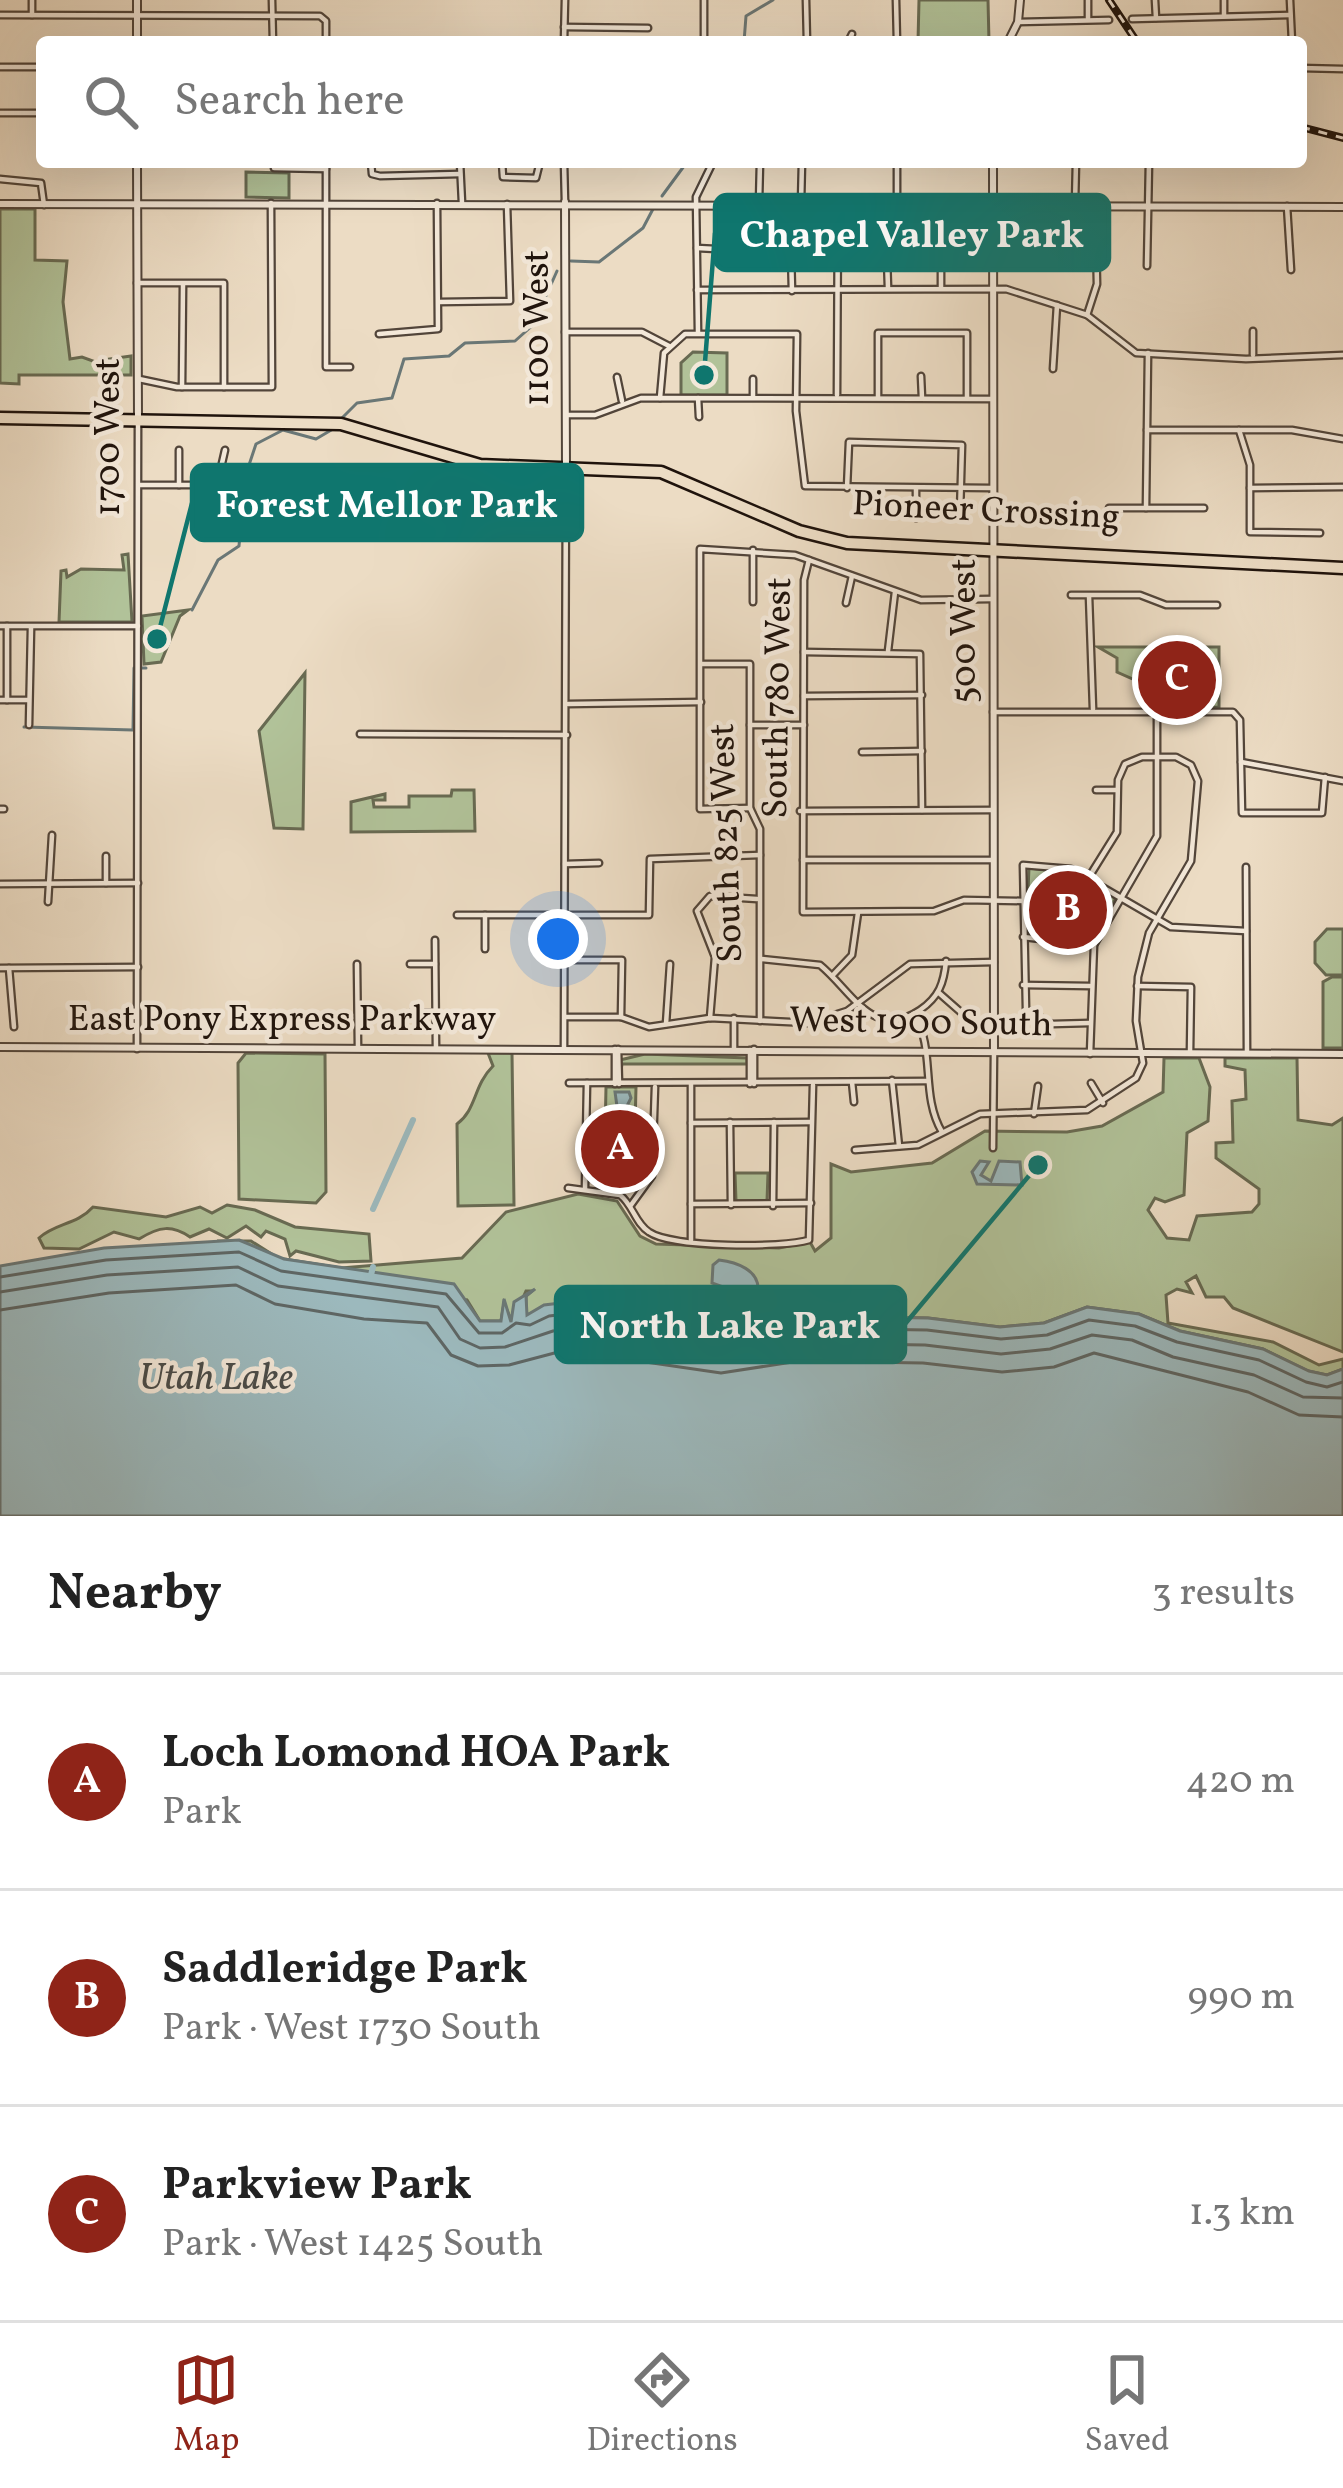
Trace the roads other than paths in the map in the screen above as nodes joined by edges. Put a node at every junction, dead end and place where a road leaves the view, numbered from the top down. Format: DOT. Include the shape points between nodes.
graph roads {
  1 [pos="32,0"];
  2 [pos="136,0"];
  3 [pos="272,0"];
  4 [pos="565,0"];
  5 [pos="704,0"];
  6 [pos="806,0"];
  7 [pos="896,0"];
  8 [pos="1020,0"];
  9 [pos="1088,0"];
  10 [pos="1155,0"];
  11 [pos="1224,0"];
  12 [pos="1290,0"];
  13 [pos="0,15"];
  14 [pos="32,15"];
  15 [pos="1291,15"];
  16 [pos="137,16"];
  17 [pos="272,16"];
  18 [pos="1224,16"];
  19 [pos="1156,18"];
  20 [pos="1132,19"];
  21 [pos="1109,20"];
  22 [pos="1088,21"];
  23 [pos="1018,22"];
  24 [pos="565,27"];
  25 [pos="648,28"];
  26 [pos="137,36"];
  27 [pos="273,36"];
  28 [pos="326,36"];
  29 [pos="564,36"];
  30 [pos="704,36"];
  31 [pos="807,36"];
  32 [pos="898,36"];
  33 [pos="1011,36"];
  34 [pos="1292,36"];
  35 [pos="0,67"];
  36 [pos="36,67"];
  37 [pos="1307,68"];
  38 [pos="1343,70"];
  39 [pos="0,113"];
  40 [pos="36,113"];
  41 [pos="137,168"];
  42 [pos="326,168"];
  43 [pos="372,168"];
  44 [pos="460,168"];
  45 [pos="502,168"];
  46 [pos="540,168"];
  47 [pos="565,168"];
  48 [pos="711,168"];
  49 [pos="760,168"];
  50 [pos="802,168"];
  51 [pos="897,168"];
  52 [pos="993,168"];
  53 [pos="1076,168"];
  54 [pos="1148,168"];
  55 [pos="460,174"];
  56 [pos="0,179"];
  57 [pos="565,202"];
  58 [pos="271,203"];
  59 [pos="326,203"];
  60 [pos="437,203"];
  61 [pos="461,203"];
  62 [pos="507,203"];
  63 [pos="759,203"];
  64 [pos="801,203"];
  65 [pos="838,203"];
  66 [pos="897,203"];
  67 [pos="0,204"];
  68 [pos="137,204"];
  69 [pos="696,204"];
  70 [pos="992,204"];
  71 [pos="1076,204"];
  72 [pos="1148,204"];
  73 [pos="44,205"];
  74 [pos="1287,206"];
  75 [pos="1343,207"];
  76 [pos="1096,240"];
  77 [pos="698,248"];
  78 [pos="941,256"];
  79 [pos="887,258"];
  80 [pos="1147,266"];
  81 [pos="1291,270"];
  82 [pos="183,283"];
  83 [pos="137,284"];
  84 [pos="888,289"];
  85 [pos="941,289"];
  86 [pos="992,289"];
  87 [pos="698,290"];
  88 [pos="792,293"];
  89 [pos="837,293"];
  90 [pos="439,302"];
  91 [pos="1057,305"];
  92 [pos="1088,315"];
  93 [pos="1253,331"];
  94 [pos="566,332"];
  95 [pos="698,332"];
  96 [pos="379,334"];
  97 [pos="669,346"];
  98 [pos="1148,353"];
  99 [pos="1343,355"];
  100 [pos="1253,358"];
  101 [pos="350,367"];
  102 [pos="1053,368"];
  103 [pos="921,376"];
  104 [pos="617,377"];
  105 [pos="137,379"];
  106 [pos="753,379"];
  107 [pos="182,387"];
  108 [pos="224,387"];
  109 [pos="796,397"];
  110 [pos="837,397"];
  111 [pos="660,398"];
  112 [pos="698,398"];
  113 [pos="753,398"];
  114 [pos="878,398"];
  115 [pos="922,398"];
  116 [pos="967,398"];
  117 [pos="992,399"];
  118 [pos="622,401"];
  119 [pos="0,415"];
  120 [pos="135,415"];
  121 [pos="566,415"];
  122 [pos="698,418"];
  123 [pos="1147,430"];
  124 [pos="1239,430"];
  125 [pos="1343,439"];
  126 [pos="225,449"];
  127 [pos="178,450"];
  128 [pos="561,465"];
  129 [pos="138,485"];
  130 [pos="179,485"];
  131 [pos="1343,487"];
  132 [pos="847,488"];
  133 [pos="916,488"];
  134 [pos="992,488"];
  135 [pos="1250,488"];
  136 [pos="960,489"];
  137 [pos="1109,508"];
  138 [pos="1146,508"];
  139 [pos="1204,508"];
  140 [pos="960,513"];
  141 [pos="916,518"];
  142 [pos="1320,532"];
  143 [pos="992,545"];
  144 [pos="753,550"];
  145 [pos="809,560"];
  146 [pos="1343,565"];
  147 [pos="852,576"];
  148 [pos="895,592"];
  149 [pos="1071,595"];
  150 [pos="1089,596"];
  151 [pos="992,599"];
  152 [pos="753,602"];
  153 [pos="846,603"];
  154 [pos="1217,604"];
  155 [pos="4,626"];
  156 [pos="31,626"];
  157 [pos="139,626"];
  158 [pos="804,652"];
  159 [pos="888,652"];
  160 [pos="701,664"];
  161 [pos="922,695"];
  162 [pos="804,696"];
  163 [pos="4,700"];
  164 [pos="28,700"];
  165 [pos="701,702"];
  166 [pos="567,704"];
  167 [pos="1157,710"];
  168 [pos="1093,711"];
  169 [pos="993,712"];
  170 [pos="29,724"];
  171 [pos="751,725"];
  172 [pos="804,725"];
  173 [pos="360,734"];
  174 [pos="567,735"];
  175 [pos="862,752"];
  176 [pos="922,752"];
  177 [pos="1158,757"];
  178 [pos="1241,762"];
  179 [pos="1325,777"];
  180 [pos="1343,781"];
  181 [pos="1096,790"];
  182 [pos="1118,790"];
  183 [pos="750,808"];
  184 [pos="922,810"];
  185 [pos="993,810"];
  186 [pos="800,811"];
  187 [pos="52,835"];
  188 [pos="760,855"];
  189 [pos="106,856"];
  190 [pos="803,860"];
  191 [pos="994,860"];
  192 [pos="599,863"];
  193 [pos="565,864"];
  194 [pos="1246,867"];
  195 [pos="1089,877"];
  196 [pos="138,883"];
  197 [pos="0,884"];
  198 [pos="48,884"];
  199 [pos="106,884"];
  200 [pos="757,899"];
  201 [pos="1123,899"];
  202 [pos="1024,901"];
  203 [pos="48,902"];
  204 [pos="994,902"];
  205 [pos="857,913"];
  206 [pos="566,914"];
  207 [pos="457,915"];
  208 [pos="485,915"];
  209 [pos="1158,920"];
  210 [pos="1246,931"];
  211 [pos="1023,938"];
  212 [pos="435,940"];
  213 [pos="1094,945"];
  214 [pos="485,949"];
  215 [pos="761,958"];
  216 [pos="566,960"];
  217 [pos="946,961"];
  218 [pos="994,962"];
  219 [pos="357,964"];
  220 [pos="410,964"];
  221 [pos="435,964"];
  222 [pos="670,964"];
  223 [pos="138,967"];
  224 [pos="0,968"];
  225 [pos="9,968"];
  226 [pos="833,975"];
  227 [pos="1024,985"];
  228 [pos="1090,986"];
  229 [pos="1137,986"];
  230 [pos="939,993"];
  231 [pos="856,1004"];
  232 [pos="808,1012"];
  233 [pos="411,1013"];
  234 [pos="436,1013"];
  235 [pos="914,1014"];
  236 [pos="964,1015"];
  237 [pos="565,1017"];
  238 [pos="621,1017"];
  239 [pos="710,1018"];
  240 [pos="734,1018"];
  241 [pos="760,1021"];
  242 [pos="809,1023"];
  243 [pos="1090,1024"];
  244 [pos="14,1027"];
  245 [pos="666,1027"];
  246 [pos="0,1047"];
  247 [pos="137,1049"];
  248 [pos="358,1049"];
  249 [pos="436,1049"];
  250 [pos="616,1049"];
  251 [pos="564,1050"];
  252 [pos="734,1050"];
  253 [pos="752,1050"];
  254 [pos="926,1050"];
  255 [pos="994,1052"];
  256 [pos="1190,1053"];
  257 [pos="1247,1053"];
  258 [pos="1090,1054"];
  259 [pos="1143,1054"];
  260 [pos="1343,1054"];
  261 [pos="892,1080"];
  262 [pos="928,1081"];
  263 [pos="852,1082"];
  264 [pos="569,1083"];
  265 [pos="587,1083"];
  266 [pos="1091,1083"];
  267 [pos="617,1084"];
  268 [pos="655,1084"];
  269 [pos="691,1084"];
  270 [pos="752,1084"];
  271 [pos="813,1085"];
  272 [pos="1038,1086"];
  273 [pos="854,1102"];
  274 [pos="1103,1102"];
  275 [pos="993,1114"];
  276 [pos="1034,1114"];
  277 [pos="730,1122"];
  278 [pos="774,1122"];
  279 [pos="813,1122"];
  280 [pos="691,1123"];
  281 [pos="942,1132"];
  282 [pos="899,1147"];
  283 [pos="993,1148"];
  284 [pos="855,1150"];
  285 [pos="568,1189"];
  286 [pos="585,1189"];
  287 [pos="812,1203"];
  288 [pos="691,1204"];
  289 [pos="632,1205"];
  290 [pos="730,1205"];
  291 [pos="772,1206"];
  292 [pos="691,1240"];
  1 -- 14 [label="street"];
  2 -- 16 [label="street"];
  3 -- 17 [label="street"];
  4 -- 24 [label="street"];
  5 -- 30 [label="street"];
  6 -- 31 [label="street"];
  7 -- 32 [label="street"];
  8 -- 23 [label="street"];
  9 -- 22 [label="street"];
  10 -- 19 [label="street"];
  11 -- 18 [label="street"];
  12 -- 15 [label="street"];
  13 -- 14 [label="street"];
  14 -- 16 [label="street"];
  15 -- 18 [label="street"];
  15 -- 34 [label="street"];
  16 -- 17 [label="street"];
  16 -- 26 [label="street"];
  17 -- 27 [label="street"];
  17 -- 28 [label="street" via="325,17"];
  18 -- 19 [label="street"];
  19 -- 20 [label="street"];
  21 -- 22 [label="street"];
  22 -- 23 [label="street"];
  23 -- 33 [label="street"];
  24 -- 25 [label="street"];
  24 -- 29 [label="street"];
  35 -- 36 [label="street"];
  37 -- 38 [label="street"];
  39 -- 40 [label="street"];
  41 -- 68 [label="street, 1700 West"];
  42 -- 59 [label="street"];
  43 -- 55 [label="street"];
  44 -- 55 [label="street"];
  45 -- 46 [label="street" via="503,177 539,177"];
  47 -- 57 [label="street, 1100 West"];
  48 -- 69 [label="street"];
  49 -- 63 [label="street"];
  50 -- 64 [label="street"];
  51 -- 66 [label="street"];
  52 -- 70 [label="street"];
  53 -- 71 [label="street"];
  54 -- 72 [label="street"];
  55 -- 61 [label="street"];
  56 -- 73 [label="street" via="41,183"];
  57 -- 62 [label="street"];
  57 -- 69 [label="street"];
  57 -- 94 [label="street, 1100 West"];
  58 -- 59 [label="street"];
  58 -- 68 [label="street"];
  58 -- 108 [label="street" via="272,387"];
  59 -- 60 [label="street"];
  59 -- 101 [label="street" via="326,367"];
  60 -- 61 [label="street"];
  60 -- 90 [label="street"];
  61 -- 62 [label="street"];
  62 -- 90 [label="street" via="510,301"];
  63 -- 64 [label="street"];
  63 -- 69 [label="street"];
  64 -- 65 [label="street"];
  65 -- 66 [label="street"];
  65 -- 89 [label="street"];
  66 -- 70 [label="street"];
  67 -- 73 [label="street"];
  68 -- 73 [label="street"];
  68 -- 83 [label="street, 1700 West"];
  69 -- 77 [label="street"];
  70 -- 71 [label="street"];
  70 -- 86 [label="street, 500 West"];
  71 -- 72 [label="street"];
  72 -- 74 [label="street"];
  72 -- 80 [label="street"];
  74 -- 75 [label="street"];
  74 -- 81 [label="street"];
  76 -- 92 [label="street"];
  77 -- 87 [label="street"];
  77 -- 88 [label="street" via="791,253"];
  78 -- 85 [label="street"];
  79 -- 84 [label="street"];
  82 -- 83 [label="street"];
  82 -- 107 [label="street"];
  82 -- 108 [label="street" via="224,283"];
  83 -- 105 [label="street, 1700 West"];
  84 -- 85 [label="street"];
  84 -- 89 [label="street"];
  85 -- 86 [label="street"];
  86 -- 91 [label="street"];
  86 -- 117 [label="street, 500 West"];
  87 -- 88 [label="street"];
  87 -- 95 [label="street"];
  88 -- 89 [label="street"];
  89 -- 110 [label="street"];
  90 -- 96 [label="street" via="437,331"];
  91 -- 92 [label="street"];
  91 -- 102 [label="street"];
  92 -- 98 [label="street" via="1125,348"];
  93 -- 100 [label="street"];
  94 -- 97 [label="street" via="642,332"];
  94 -- 121 [label="street, 1100 West"];
  95 -- 97 [label="street"];
  95 -- 109 [label="street" via="797,334"];
  97 -- 111 [label="street"];
  98 -- 100 [label="street"];
  98 -- 123 [label="street"];
  99 -- 100 [label="street"];
  103 -- 115 [label="street"];
  104 -- 118 [label="street"];
  105 -- 107 [label="street"];
  105 -- 120 [label="street, 1700 West"];
  106 -- 113 [label="street"];
  107 -- 108 [label="street"];
  109 -- 110 [label="street"];
  109 -- 113 [label="street"];
  109 -- 132 [label="street" via="805,486"];
  110 -- 114 [label="street"];
  111 -- 112 [label="street"];
  111 -- 118 [label="street"];
  112 -- 113 [label="street"];
  112 -- 122 [label="street"];
  114 -- 115 [label="street"];
  114 -- 116 [label="street" via="878,333 967,333"];
  115 -- 116 [label="street"];
  116 -- 117 [label="street"];
  117 -- 134 [label="street, 500 West"];
  118 -- 121 [label="street" via="596,415"];
  119 -- 120 [label="highway, Pioneer Crossing"];
  120 -- 128 [label="highway, Pioneer Crossing" via="339,421 482,459"];
  120 -- 129 [label="street, 1700 West"];
  121 -- 128 [label="street, 1100 West"];
  123 -- 124 [label="street"];
  123 -- 138 [label="street"];
  124 -- 125 [label="street"];
  124 -- 135 [label="street"];
  126 -- 130 [label="street" via="217,485"];
  127 -- 130 [label="street"];
  128 -- 143 [label="highway, Pioneer Crossing" via="661,472 847,543"];
  128 -- 166 [label="street, 1100 West"];
  129 -- 130 [label="street"];
  129 -- 157 [label="street, 1700 West"];
  131 -- 135 [label="street"];
  132 -- 133 [label="street"];
  132 -- 136 [label="street" via="847,443 962,445"];
  133 -- 136 [label="street"];
  133 -- 141 [label="street"];
  134 -- 136 [label="street"];
  134 -- 143 [label="street, 500 West"];
  135 -- 142 [label="street" via="1250,532"];
  136 -- 140 [label="street"];
  137 -- 138 [label="street"];
  138 -- 139 [label="street"];
  143 -- 146 [label="highway, Pioneer Crossing"];
  143 -- 151 [label="street, 500 West"];
  144 -- 145 [label="street"];
  144 -- 152 [label="street"];
  144 -- 160 [label="street" via="700,549"];
  145 -- 147 [label="street"];
  145 -- 158 [label="street, South 780 West"];
  147 -- 148 [label="street"];
  147 -- 153 [label="street"];
  148 -- 151 [label="street" via="934,601"];
  148 -- 159 [label="street"];
  149 -- 150 [label="street"];
  150 -- 154 [label="street"];
  150 -- 168 [label="street"];
  151 -- 169 [label="street, 500 West"];
  155 -- 156 [label="street"];
  155 -- 163 [label="street"];
  156 -- 157 [label="street"];
  156 -- 170 [label="street"];
  157 -- 196 [label="street, 1700 West"];
  158 -- 159 [label="street"];
  158 -- 162 [label="street, South 780 West"];
  159 -- 161 [label="street" via="920,653"];
  160 -- 165 [label="street"];
  160 -- 171 [label="street, South 825 West" via="750,664"];
  161 -- 162 [label="street"];
  161 -- 176 [label="street"];
  162 -- 172 [label="street, South 780 West"];
  163 -- 164 [label="street"];
  165 -- 166 [label="street"];
  165 -- 183 [label="street" via="700,809"];
  166 -- 174 [label="street, 1100 West"];
  167 -- 168 [label="street"];
  167 -- 177 [label="street"];
  167 -- 178 [label="street" via="1233,712"];
  168 -- 169 [label="street"];
  169 -- 185 [label="street, 500 West"];
  171 -- 172 [label="street"];
  171 -- 183 [label="street, South 825 West"];
  172 -- 186 [label="street, South 780 West"];
  173 -- 174 [label="street"];
  174 -- 193 [label="street, 1100 West"];
  175 -- 176 [label="street"];
  176 -- 184 [label="street"];
  177 -- 182 [label="street" via="1125,764"];
  177 -- 201 [label="street" via="1155,844"];
  177 -- 209 [label="street" via="1191,765 1198,781 1197,842"];
  178 -- 179 [label="street"];
  178 -- 179 [label="street" via="1243,813 1322,813"];
  179 -- 180 [label="street"];
  181 -- 182 [label="street"];
  182 -- 195 [label="street" via="1117,832"];
  183 -- 188 [label="street, South 825 West"];
  184 -- 185 [label="street"];
  184 -- 186 [label="street"];
  185 -- 191 [label="street, 500 West"];
  186 -- 190 [label="street, South 780 West"];
  187 -- 198 [label="street"];
  188 -- 200 [label="street, South 825 West"];
  188 -- 206 [label="street" via="650,859 650,914"];
  189 -- 199 [label="street"];
  190 -- 191 [label="street"];
  190 -- 205 [label="street, South 780 West" via="803,912"];
  191 -- 204 [label="street, 500 West"];
  192 -- 193 [label="street"];
  193 -- 206 [label="street, 1100 West"];
  194 -- 210 [label="street"];
  195 -- 201 [label="street"];
  195 -- 202 [label="street" via="1054,864 1023,865"];
  196 -- 199 [label="street"];
  196 -- 223 [label="street, 1700 West"];
  197 -- 198 [label="street"];
  198 -- 199 [label="street"];
  198 -- 203 [label="street"];
  200 -- 215 [label="street, South 825 West"];
  200 -- 239 [label="street" via="703,902 697,921 716,968"];
  201 -- 209 [label="street"];
  201 -- 213 [label="street"];
  202 -- 204 [label="street"];
  202 -- 211 [label="street"];
  204 -- 205 [label="street"];
  204 -- 218 [label="street, 500 West"];
  205 -- 226 [label="street" via="852,955"];
  206 -- 208 [label="street"];
  206 -- 216 [label="street, 1100 West"];
  207 -- 208 [label="street"];
  208 -- 214 [label="street"];
  209 -- 210 [label="street" via="1187,931"];
  209 -- 229 [label="street"];
  210 -- 257 [label="street"];
  211 -- 213 [label="street"];
  211 -- 227 [label="street"];
  212 -- 221 [label="street"];
  213 -- 228 [label="street"];
  215 -- 226 [label="street" via="806,960"];
  215 -- 241 [label="street, South 825 West"];
  216 -- 237 [label="street, 1100 West"];
  216 -- 238 [label="street" via="622,960"];
  217 -- 218 [label="street"];
  217 -- 230 [label="street"];
  217 -- 231 [label="street" via="910,964"];
  218 -- 255 [label="street, 500 West"];
  219 -- 248 [label="street"];
  220 -- 221 [label="street"];
  221 -- 234 [label="street"];
  222 -- 245 [label="street"];
  223 -- 225 [label="street"];
  223 -- 247 [label="street, 1700 West"];
  224 -- 225 [label="street"];
  225 -- 244 [label="street"];
  226 -- 231 [label="street"];
  227 -- 228 [label="street"];
  227 -- 243 [label="street" via="1030,1015"];
  228 -- 243 [label="street"];
  229 -- 256 [label="street" via="1191,987"];
  229 -- 259 [label="street"];
  230 -- 235 [label="street"];
  230 -- 236 [label="street"];
  231 -- 235 [label="street" via="890,1021"];
  231 -- 242 [label="street"];
  232 -- 242 [label="street"];
  233 -- 234 [label="street"];
  234 -- 249 [label="street"];
  235 -- 254 [label="street"];
  237 -- 238 [label="street"];
  237 -- 251 [label="street, 1100 West"];
  238 -- 245 [label="street"];
  239 -- 240 [label="street"];
  239 -- 245 [label="street"];
  240 -- 241 [label="street"];
  240 -- 252 [label="street"];
  241 -- 242 [label="street"];
  243 -- 258 [label="street"];
  246 -- 247 [label="street, East Pony Express Parkway"];
  247 -- 248 [label="street, East Pony Express Parkway"];
  248 -- 249 [label="street, East Pony Express Parkway"];
  249 -- 251 [label="street, East Pony Express Parkway"];
  250 -- 251 [label="street, West 1900 South"];
  250 -- 252 [label="street, West 1900 South"];
  250 -- 267 [label="street"];
  252 -- 253 [label="street, West 1900 South"];
  253 -- 254 [label="street, West 1900 South"];
  253 -- 270 [label="street"];
  254 -- 255 [label="street, West 1900 South"];
  254 -- 262 [label="street"];
  255 -- 258 [label="street, West 1900 South"];
  255 -- 275 [label="street"];
  256 -- 257 [label="street, West 1900 South"];
  256 -- 259 [label="street, West 1900 South"];
  257 -- 260 [label="street, West 1900 South"];
  258 -- 259 [label="street, West 1900 South"];
  259 -- 274 [label="street" via="1132,1084"];
  261 -- 262 [label="street"];
  261 -- 263 [label="street"];
  261 -- 282 [label="street"];
  262 -- 281 [label="street"];
  263 -- 271 [label="street"];
  263 -- 273 [label="street"];
  264 -- 265 [label="street"];
  265 -- 267 [label="street"];
  265 -- 286 [label="street"];
  266 -- 274 [label="street"];
  267 -- 268 [label="street"];
  268 -- 269 [label="street"];
  268 -- 289 [label="street" via="652,1176"];
  269 -- 270 [label="street"];
  269 -- 280 [label="street"];
  270 -- 271 [label="street"];
  271 -- 279 [label="street"];
  272 -- 276 [label="street"];
  274 -- 276 [label="street" via="1070,1114"];
  275 -- 276 [label="street"];
  275 -- 281 [label="street"];
  275 -- 283 [label="street"];
  277 -- 278 [label="street"];
  277 -- 280 [label="street"];
  277 -- 290 [label="street"];
  278 -- 279 [label="street"];
  278 -- 291 [label="street"];
  279 -- 287 [label="street"];
  280 -- 288 [label="street"];
  281 -- 282 [label="street"];
  282 -- 284 [label="street"];
  285 -- 286 [label="street"];
  286 -- 289 [label="street" via="612,1191"];
  287 -- 291 [label="street"];
  287 -- 292 [label="street" via="812,1238 779,1246"];
  288 -- 290 [label="street"];
  288 -- 292 [label="street"];
  289 -- 292 [label="street" via="647,1231"];
  290 -- 291 [label="street"];
}
